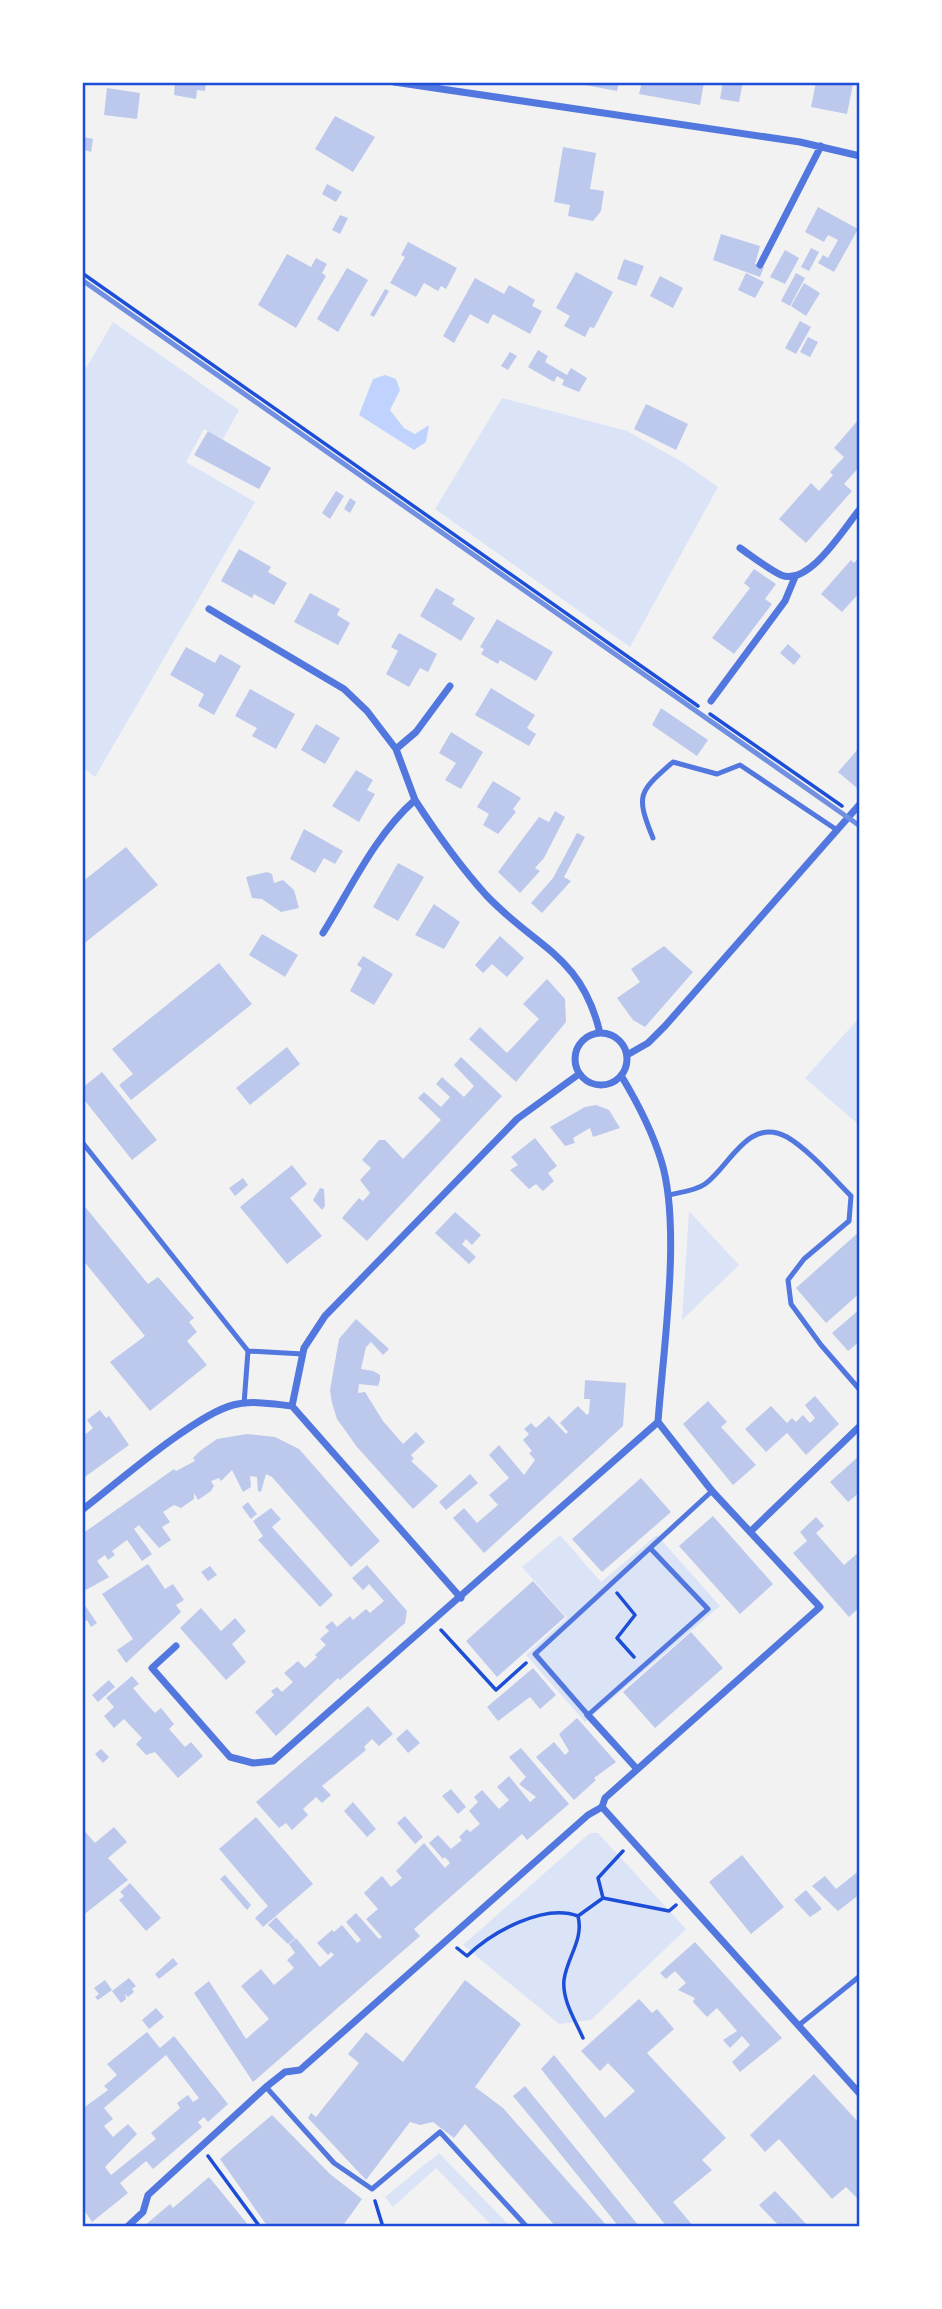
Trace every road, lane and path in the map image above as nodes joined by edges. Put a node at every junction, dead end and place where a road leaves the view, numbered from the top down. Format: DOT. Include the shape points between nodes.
graph roads {
  1 [pos="394,82"];
  2 [pos="821,146"];
  3 [pos="860,156"];
  4 [pos="760,265"];
  5 [pos="82,273"];
  6 [pos="860,509"];
  7 [pos="740,548"];
  8 [pos="795,577"];
  9 [pos="209,609"];
  10 [pos="450,686"];
  11 [pos="711,701"];
  12 [pos="396,749"];
  13 [pos="415,800"];
  14 [pos="857,807"];
  15 [pos="838,830"];
  16 [pos="653,838"];
  17 [pos="323,933"];
  18 [pos="600,1033"];
  19 [pos="627,1055"];
  20 [pos="579,1074"];
  21 [pos="622,1077"];
  22 [pos="82,1142"];
  23 [pos="668,1195"];
  24 [pos="248,1351"];
  25 [pos="303,1354"];
  26 [pos="860,1390"];
  27 [pos="244,1404"];
  28 [pos="292,1406"];
  29 [pos="658,1422"];
  30 [pos="860,1426"];
  31 [pos="712,1491"];
  32 [pos="82,1510"];
  33 [pos="750,1532"];
  34 [pos="651,1549"];
  35 [pos="611,1586"];
  36 [pos="461,1598"];
  37 [pos="433,1621"];
  38 [pos="176,1646"];
  39 [pos="535,1654"];
  40 [pos="643,1667"];
  41 [pos="588,1715"];
  42 [pos="637,1769"];
  43 [pos="602,1807"];
  44 [pos="633,1842"];
  45 [pos="686,1896"];
  46 [pos="603,1898"];
  47 [pos="578,1916"];
  48 [pos="447,1940"];
  49 [pos="860,1976"];
  50 [pos="799,2025"];
  51 [pos="583,2038"];
  52 [pos="266,2087"];
  53 [pos="860,2094"];
  54 [pos="201,2146"];
  55 [pos="372,2189"];
  56 [pos="127,2227"];
  57 [pos="260,2227"];
  58 [pos="383,2227"];
  59 [pos="527,2227"];
  1 -- 2 [label="street"];
  2 -- 3 [label="street"];
  2 -- 4 [label="street"];
  5 -- 14 [label="path" via="832,801"];
  6 -- 8 [label="street" via="809,572"];
  7 -- 8 [label="street" via="783,576"];
  8 -- 11 [label="street" via="785,601"];
  9 -- 12 [label="street" via="344,689"];
  10 -- 12 [label="street" via="416,732"];
  12 -- 13 [label="street"];
  13 -- 17 [label="street" via="381,838"];
  13 -- 18 [label="street" via="447,851 488,897 572,969 593,1005"];
  14 -- 15 [label="street"];
  15 -- 16 [label="lane" via="740,765 718,774 673,762 645,788 641,809"];
  15 -- 19 [label="street" via="665,1026"];
  18 -- 19 [label="street" via="625,1045"];
  18 -- 20 [label="street" via="580,1044 575,1054"];
  19 -- 21 [label="street"];
  20 -- 21 [label="street" via="600,1086"];
  20 -- 25 [label="street" via="517,1119 325,1316"];
  21 -- 23 [label="street" via="661,1159"];
  22 -- 24 [label="lane"];
  23 -- 26 [label="lane" via="704,1184 738,1147 755,1134 771,1132 788,1137 851,1196 849,1221 804,1259 788,1280 791,1304"];
  23 -- 29 [label="street" via="669,1259"];
  24 -- 25 [label="lane"];
  24 -- 27 [label="lane"];
  25 -- 28 [label="street"];
  27 -- 28 [label="street"];
  27 -- 32 [label="street" via="192,1427"];
  28 -- 36 [label="street"];
  29 -- 31 [label="street"];
  29 -- 36 [label="street"];
  30 -- 33 [label="street"];
  31 -- 33 [label="street"];
  31 -- 34 [label="lane"];
  33 -- 42 [label="street" via="820,1607"];
  34 -- 35 [label="lane"];
  34 -- 40 [label="lane" via="708,1609"];
  35 -- 39 [label="lane"];
  35 -- 40 [label="path" via="635,1615 617,1638"];
  36 -- 37 [label="street"];
  37 -- 38 [label="street" via="273,1761 253,1763 230,1757 152,1668"];
  37 -- 39 [label="path" via="496,1690"];
  39 -- 41 [label="lane"];
  40 -- 41 [label="lane"];
  41 -- 42 [label="street"];
  42 -- 43 [label="street" via="605,1798"];
  43 -- 44 [label="street"];
  43 -- 48 [label="street"];
  44 -- 45 [label="street"];
  44 -- 46 [label="path" via="598,1878"];
  45 -- 46 [label="path" via="669,1911"];
  45 -- 50 [label="street"];
  46 -- 47 [label="path"];
  47 -- 48 [label="path" via="549,1911 523,1920 467,1956"];
  47 -- 51 [label="path" via="579,1937 564,1982"];
  48 -- 52 [label="street" via="300,2070 285,2072"];
  49 -- 50 [label="lane"];
  50 -- 53 [label="street"];
  52 -- 54 [label="street"];
  52 -- 55 [label="lane" via="334,2162"];
  54 -- 56 [label="street" via="148,2195 143,2212"];
  54 -- 57 [label="path"];
  55 -- 58 [label="path"];
  55 -- 59 [label="lane" via="440,2132"];
}
